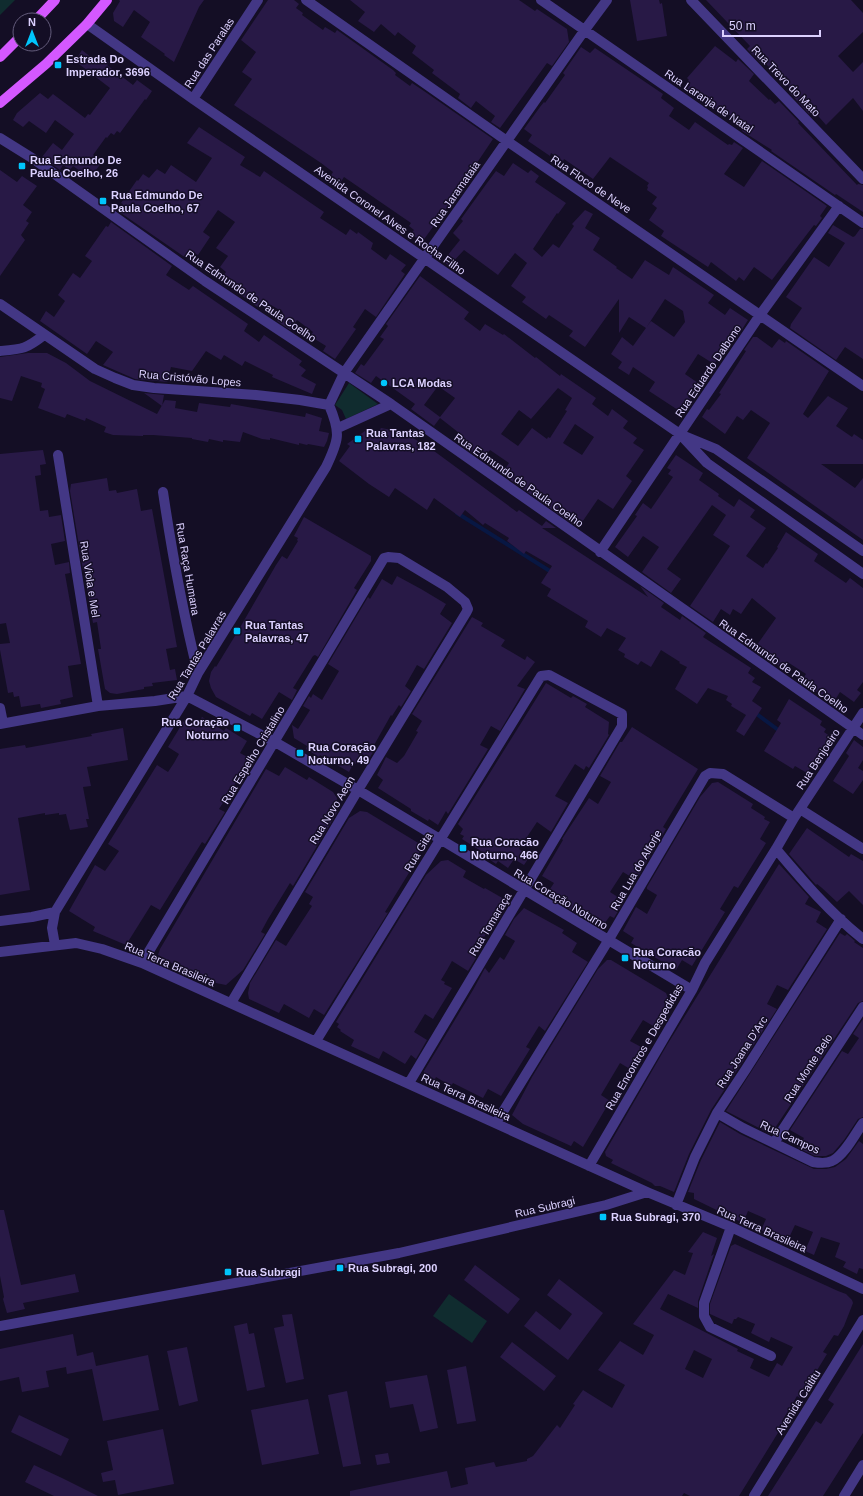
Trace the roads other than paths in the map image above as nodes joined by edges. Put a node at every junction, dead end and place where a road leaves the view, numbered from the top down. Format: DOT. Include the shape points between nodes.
graph roads {
  1 [pos="55,0"];
  2 [pos="107,0"];
  3 [pos="258,0"];
  4 [pos="306,0"];
  5 [pos="541,0"];
  6 [pos="607,0"];
  7 [pos="691,0"];
  8 [pos="44,12"];
  9 [pos="87,24"];
  10 [pos="584,30"];
  11 [pos="12,45"];
  12 [pos="0,57"];
  13 [pos="192,99"];
  14 [pos="0,102"];
  15 [pos="0,138"];
  16 [pos="507,141"];
  17 [pos="863,179"];
  18 [pos="839,206"];
  19 [pos="863,222"];
  20 [pos="425,259"];
  21 [pos="0,304"];
  22 [pos="760,315"];
  23 [pos="44,334"];
  24 [pos="0,351"];
  25 [pos="344,373"];
  26 [pos="863,386"];
  27 [pos="391,404"];
  28 [pos="329,405"];
  29 [pos="338,428"];
  30 [pos="680,434"];
  31 [pos="58,455"];
  32 [pos="163,492"];
  33 [pos="863,551"];
  34 [pos="600,552"];
  35 [pos="384,558"];
  36 [pos="863,574"];
  37 [pos="198,673"];
  38 [pos="541,676"];
  39 [pos="187,696"];
  40 [pos="98,706"];
  41 [pos="0,708"];
  42 [pos="863,713"];
  43 [pos="1,723"];
  44 [pos="852,728"];
  45 [pos="863,735"];
  46 [pos="275,742"];
  47 [pos="358,790"];
  48 [pos="800,809"];
  49 [pos="794,818"];
  50 [pos="440,839"];
  51 [pos="776,849"];
  52 [pos="863,849"];
  53 [pos="524,890"];
  54 [pos="55,912"];
  55 [pos="841,920"];
  56 [pos="0,921"];
  57 [pos="863,939"];
  58 [pos="608,941"];
  59 [pos="54,945"];
  60 [pos="0,952"];
  61 [pos="142,962"];
  62 [pos="692,990"];
  63 [pos="231,1003"];
  64 [pos="863,1007"];
  65 [pos="316,1041"];
  66 [pos="409,1084"];
  67 [pos="717,1113"];
  68 [pos="496,1123"];
  69 [pos="863,1123"];
  70 [pos="774,1143"];
  71 [pos="589,1166"];
  72 [pos="647,1192"];
  73 [pos="676,1205"];
  74 [pos="731,1227"];
  75 [pos="863,1289"];
  76 [pos="863,1320"];
  77 [pos="0,1326"];
  78 [pos="771,1356"];
  79 [pos="863,1465"];
  80 [pos="754,1496"];
  81 [pos="844,1496"];
  1 -- 8 [label="main road"];
  2 -- 9 [label="main road"];
  3 -- 13 [label="street, Rua das Paralas"];
  4 -- 16 [label="street, Rua Floco de Neve"];
  5 -- 10 [label="street, Rua Laranja de Natal"];
  6 -- 10 [label="street, Rua Jaramataia"];
  7 -- 17 [label="street, Rua Trevo do Mato"];
  9 -- 13 [label="street, Avenida Coronel Alves e Rocha Filho"];
  9 -- 14 [label="main road" via="46,64"];
  10 -- 16 [label="street, Rua Jaramataia"];
  10 -- 18 [label="street, Rua Laranja de Natal"];
  11 -- 12 [label="main road"];
  13 -- 20 [label="street, Avenida Coronel Alves e Rocha Filho"];
  15 -- 25 [label="street, Rua Edmundo de Paula Coelho" via="205,281"];
  16 -- 20 [label="street, Rua Jaramataia"];
  16 -- 22 [label="street, Rua Floco de Neve"];
  18 -- 19 [label="street, Rua Laranja de Natal"];
  18 -- 22 [label="street, Rua Eduardo Dalbono"];
  20 -- 25 [label="street, Rua Jaramataia"];
  20 -- 30 [label="street, Avenida Coronel Alves e Rocha Filho"];
  21 -- 23 [label="street, Rua Cristóvão Lopes"];
  22 -- 26 [label="street, Rua Floco de Neve"];
  22 -- 30 [label="street, Rua Eduardo Dalbono"];
  23 -- 24 [label="street" via="23,349"];
  23 -- 28 [label="street, Rua Cristóvão Lopes" via="95,369 133,385 256,395"];
  25 -- 27 [label="street, Rua Edmundo de Paula Coelho"];
  25 -- 28 [label="street, Rua Jaramataia"];
  27 -- 29 [label="street"];
  27 -- 34 [label="street, Rua Edmundo de Paula Coelho"];
  28 -- 29 [label="street"];
  29 -- 37 [label="street, Rua Tantas Palavras" via="336,442 326,467"];
  30 -- 33 [label="street, Avenida Coronel Alves e Rocha Filho" via="716,450"];
  30 -- 34 [label="street, Rua Eduardo Dalbono"];
  30 -- 36 [label="street, Avenida Coronel Alves e Rocha Filho" via="707,463"];
  31 -- 40 [label="street, Rua Viola e Mel"];
  32 -- 37 [label="street, Rua Raça Humana" via="174,566"];
  34 -- 44 [label="street, Rua Edmundo de Paula Coelho"];
  35 -- 46 [label="street, Rua Espelho Cristalino"];
  35 -- 47 [label="street, Rua Novo Aeon" via="398,558 447,587 465,602 468,609"];
  37 -- 39 [label="street, Rua Tantas Palavras"];
  38 -- 50 [label="street, Rua Gita"];
  38 -- 53 [label="street, Rua Tomaraça" via="549,675 622,714 623,724"];
  39 -- 40 [label="street"];
  39 -- 46 [label="street, Rua Coração Noturno"];
  39 -- 54 [label="street, Rua Tantas Palavras"];
  40 -- 43 [label="street"];
  41 -- 43 [label="street"];
  42 -- 44 [label="street, Rua Benjoeiro"];
  44 -- 45 [label="street, Rua Edmundo de Paula Coelho"];
  44 -- 48 [label="street, Rua Benjoeiro"];
  46 -- 47 [label="street, Rua Coração Noturno"];
  46 -- 61 [label="street, Rua Espelho Cristalino"];
  47 -- 50 [label="street, Rua Coração Noturno"];
  47 -- 63 [label="street, Rua Novo Aeon"];
  48 -- 49 [label="street, Rua Benjoeiro"];
  48 -- 52 [label="street"];
  49 -- 51 [label="street, Rua Encontros e Despedidas"];
  49 -- 58 [label="street, Rua Lua do Alforje" via="723,774 710,773 705,776"];
  50 -- 53 [label="street, Rua Coração Noturno"];
  50 -- 65 [label="street, Rua Gita"];
  51 -- 55 [label="street"];
  51 -- 62 [label="street, Rua Encontros e Despedidas" via="705,963"];
  53 -- 58 [label="street, Rua Coração Noturno"];
  53 -- 66 [label="street, Rua Tomaraça"];
  54 -- 56 [label="street"];
  54 -- 59 [label="street" via="52,928"];
  55 -- 57 [label="street"];
  55 -- 67 [label="street, Rua Joana D'Arc"];
  58 -- 62 [label="street, Rua Coração Noturno"];
  58 -- 68 [label="street, Rua Lua do Alforje"];
  59 -- 60 [label="street, Rua Terra Brasileira"];
  59 -- 61 [label="street, Rua Terra Brasileira" via="85,945"];
  61 -- 63 [label="street, Rua Terra Brasileira"];
  62 -- 71 [label="street, Rua Encontros e Despedidas"];
  63 -- 65 [label="street, Rua Terra Brasileira"];
  64 -- 70 [label="street, Rua Monte Belo"];
  65 -- 66 [label="street, Rua Terra Brasileira"];
  66 -- 68 [label="street, Rua Terra Brasileira"];
  67 -- 70 [label="street, Rua Campos"];
  67 -- 73 [label="street, Rua Joana D'Arc" via="695,1157"];
  68 -- 71 [label="street, Rua Terra Brasileira"];
  69 -- 70 [label="street, Rua Campos" via="845,1149 827,1163 813,1162"];
  71 -- 72 [label="street, Rua Terra Brasileira"];
  72 -- 73 [label="street, Rua Terra Brasileira"];
  72 -- 77 [label="street, Rua Subragi" via="606,1206 399,1253"];
  73 -- 74 [label="street, Rua Terra Brasileira"];
  74 -- 75 [label="street, Rua Terra Brasileira"];
  74 -- 78 [label="street" via="704,1303 704,1316 710,1327"];
  76 -- 80 [label="street, Avenida Caititu"];
  79 -- 81 [label="street"];
}
